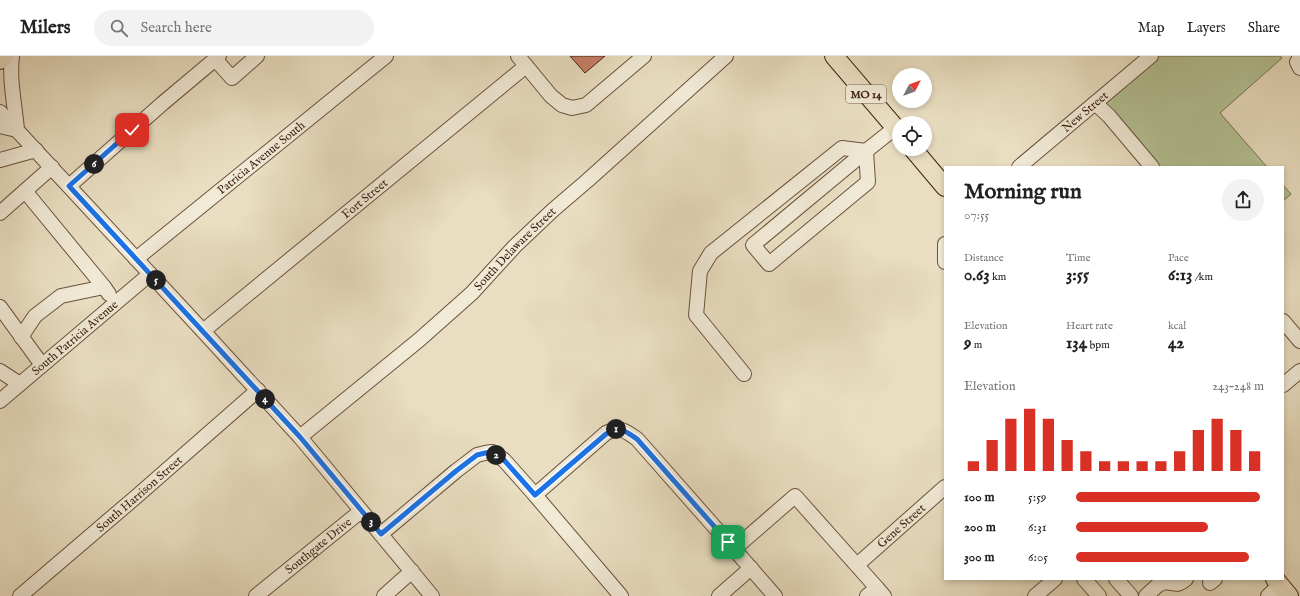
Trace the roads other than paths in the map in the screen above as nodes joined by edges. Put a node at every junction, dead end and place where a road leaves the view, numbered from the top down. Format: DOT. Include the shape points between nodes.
graph roads {
  1 [pos="4,56"];
  2 [pos="12,56"];
  3 [pos="257,56"];
  4 [pos="386,56"];
  5 [pos="644,56"];
  6 [pos="726,56"];
  7 [pos="834,56"];
  8 [pos="1151,56"];
  9 [pos="1300,57"];
  10 [pos="217,58"];
  11 [pos="0,60"];
  12 [pos="522,61"];
  13 [pos="1300,68"];
  14 [pos="1096,103"];
  15 [pos="0,112"];
  16 [pos="892,124"];
  17 [pos="0,126"];
  18 [pos="17,130"];
  19 [pos="892,133"];
  20 [pos="36,150"];
  21 [pos="866,151"];
  22 [pos="919,156"];
  23 [pos="0,160"];
  24 [pos="1020,166"];
  25 [pos="1151,166"];
  26 [pos="52,167"];
  27 [pos="69,186"];
  28 [pos="944,186"];
  29 [pos="24,192"];
  30 [pos="0,213"];
  31 [pos="740,230"];
  32 [pos="753,245"];
  33 [pos="136,259"];
  34 [pos="150,274"];
  35 [pos="104,287"];
  36 [pos="116,303"];
  37 [pos="0,307"];
  38 [pos="1284,322"];
  39 [pos="203,331"];
  40 [pos="21,336"];
  41 [pos="1300,342"];
  42 [pos="42,366"];
  43 [pos="1300,371"];
  44 [pos="0,372"];
  45 [pos="744,374"];
  46 [pos="20,384"];
  47 [pos="1284,384"];
  48 [pos="258,390"];
  49 [pos="0,402"];
  50 [pos="300,437"];
  51 [pos="944,489"];
  52 [pos="535,495"];
  53 [pos="361,510"];
  54 [pos="381,534"];
  55 [pos="734,549"];
  56 [pos="857,565"];
  57 [pos="751,568"];
  58 [pos="412,571"];
  59 [pos="1054,580"];
  60 [pos="1085,580"];
  61 [pos="1117,580"];
  62 [pos="1185,580"];
  63 [pos="876,593"];
  64 [pos="20,596"];
  65 [pos="256,596"];
  66 [pos="384,596"];
  67 [pos="432,596"];
  68 [pos="621,596"];
  69 [pos="719,596"];
  70 [pos="775,596"];
  71 [pos="1035,596"];
  72 [pos="1099,596"];
  73 [pos="1130,596"];
  74 [pos="1146,596"];
  1 -- 11 [label="main road"];
  2 -- 18 [label="street" via="12,87"];
  3 -- 10 [label="street" via="232,78"];
  4 -- 33 [label="street, Patricia Avenue South"];
  5 -- 12 [label="street" via="586,105 572,108 562,105 551,96"];
  6 -- 50 [label="street, South Delaware Street" via="553,210 515,246 472,293 419,340"];
  7 -- 16 [label="main road, MO 14"];
  8 -- 14 [label="street, New Street"];
  9 -- 13 [label="street" via="1297,62"];
  10 -- 27 [label="street"];
  12 -- 39 [label="street, Fort Street"];
  14 -- 24 [label="street, New Street"];
  14 -- 25 [label="street"];
  15 -- 18 [label="street"];
  17 -- 18 [label="street"];
  18 -- 20 [label="street"];
  19 -- 21 [label="street"];
  20 -- 23 [label="street"];
  20 -- 26 [label="street"];
  21 -- 31 [label="street" via="842,148"];
  21 -- 32 [label="street"];
  21 -- 32 [label="street" via="868,182 769,264"];
  22 -- 28 [label="main road"];
  26 -- 27 [label="street"];
  26 -- 29 [label="street"];
  27 -- 33 [label="street"];
  29 -- 30 [label="street"];
  29 -- 35 [label="street"];
  31 -- 32 [label="street"];
  31 -- 45 [label="street" via="711,253 700,271 696,315"];
  33 -- 34 [label="street"];
  34 -- 36 [label="street, South Patricia Avenue"];
  34 -- 39 [label="street"];
  35 -- 36 [label="street"];
  35 -- 40 [label="street" via="61,296 35,316"];
  36 -- 42 [label="street, South Patricia Avenue"];
  37 -- 40 [label="street"];
  38 -- 41 [label="street"];
  39 -- 48 [label="street"];
  40 -- 42 [label="street"];
  42 -- 46 [label="street, South Patricia Avenue"];
  43 -- 47 [label="street"];
  44 -- 46 [label="street"];
  46 -- 49 [label="street, South Patricia Avenue"];
  48 -- 50 [label="street"];
  48 -- 64 [label="street, South Harrison Street"];
  50 -- 53 [label="street"];
  51 -- 56 [label="street, Gene Street"];
  52 -- 54 [label="street" via="504,460 492,452 477,455"];
  52 -- 55 [label="street" via="606,434 613,429 621,429 637,439"];
  52 -- 68 [label="street"];
  53 -- 54 [label="street"];
  53 -- 65 [label="street, Southgate Drive"];
  54 -- 58 [label="street"];
  55 -- 56 [label="street" via="795,496"];
  55 -- 57 [label="street"];
  56 -- 63 [label="street"];
  57 -- 69 [label="street"];
  57 -- 70 [label="street"];
  58 -- 66 [label="street"];
  58 -- 67 [label="street"];
  59 -- 71 [label="street"];
  60 -- 72 [label="street"];
  61 -- 73 [label="street"];
  62 -- 74 [label="street" via="1176,585 1165,582"];
}
